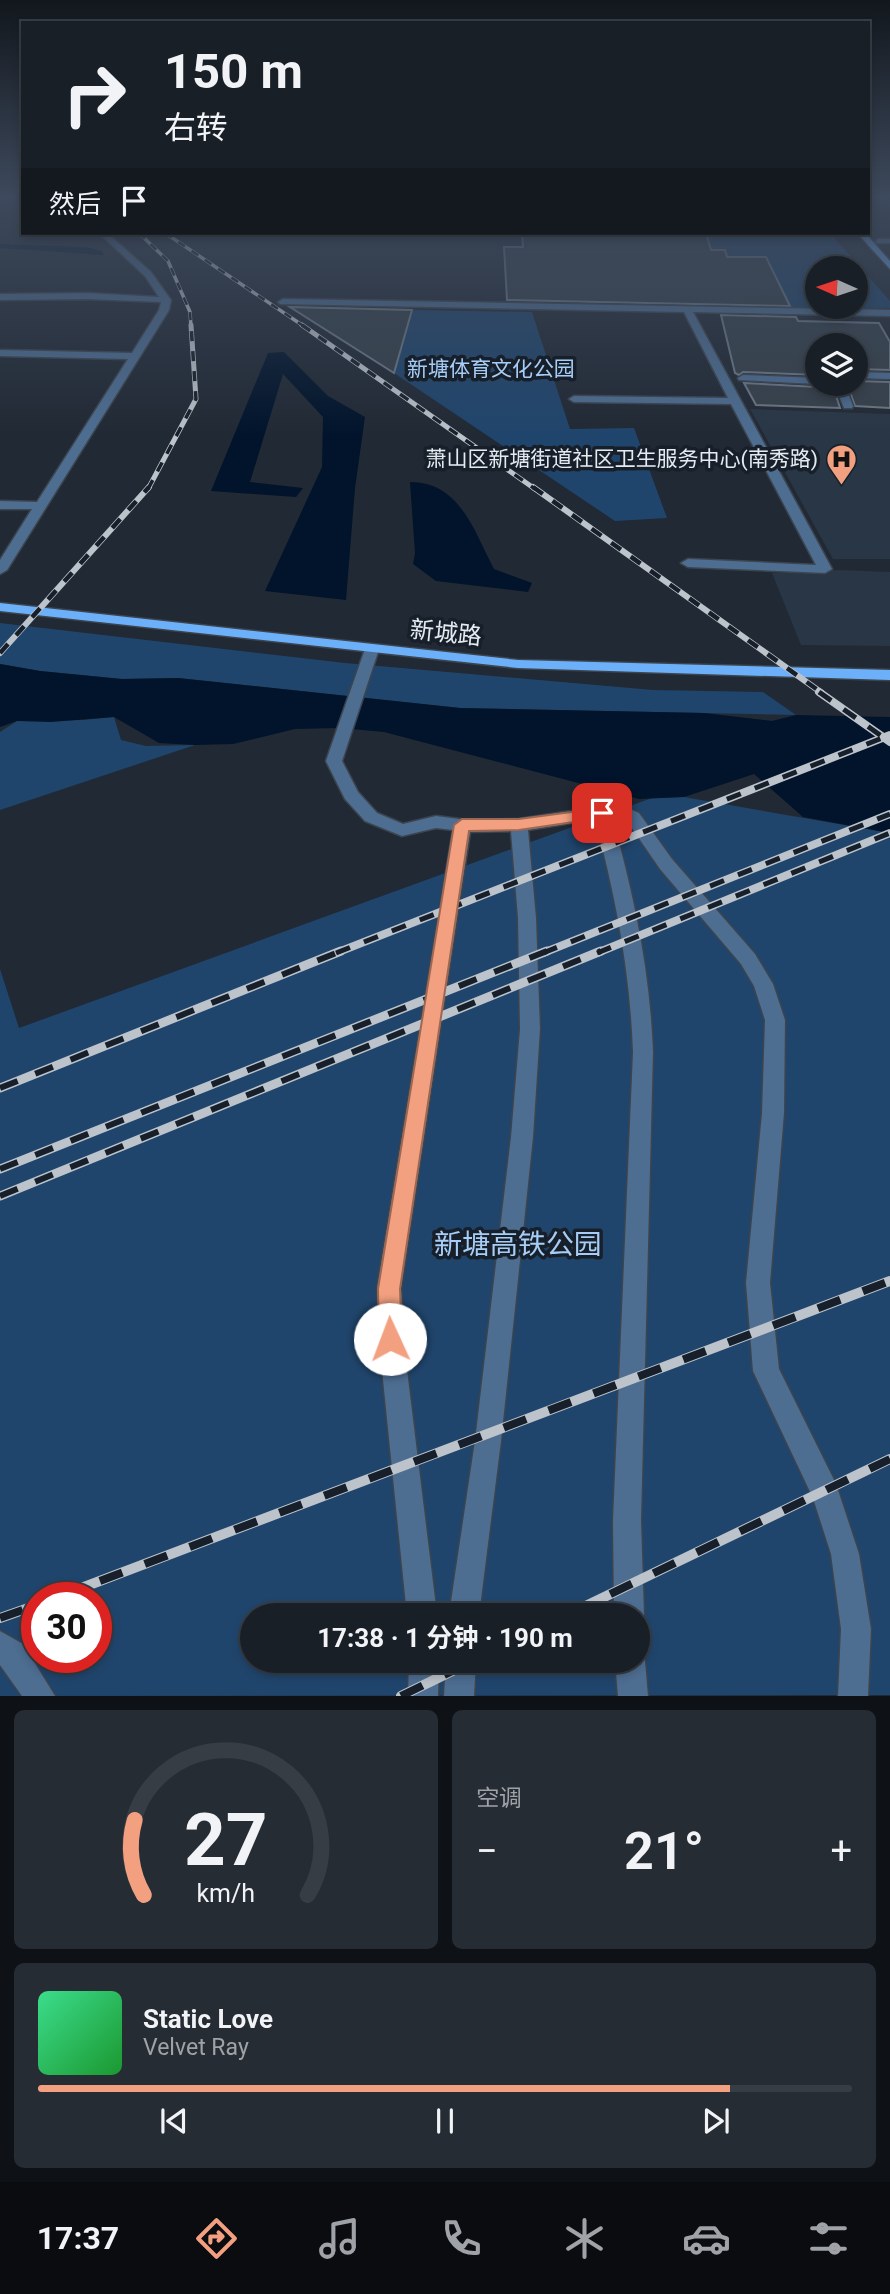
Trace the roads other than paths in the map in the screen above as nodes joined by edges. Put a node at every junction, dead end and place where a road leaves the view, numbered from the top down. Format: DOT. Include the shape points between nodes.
graph roads {
  1 [pos="150,277"];
  2 [pos="0,297"];
  3 [pos="166,300"];
  4 [pos="283,302"];
  5 [pos="688,310"];
  6 [pos="890,313"];
  7 [pos="0,353"];
  8 [pos="135,355"];
  9 [pos="868,375"];
  10 [pos="890,376"];
  11 [pos="743,379"];
  12 [pos="805,381"];
  13 [pos="844,396"];
  14 [pos="574,399"];
  15 [pos="734,401"];
  16 [pos="848,406"];
  17 [pos="0,505"];
  18 [pos="41,506"];
  19 [pos="688,563"];
  20 [pos="0,570"];
  21 [pos="0,599"];
  22 [pos="0,607"];
  23 [pos="372,649"];
  24 [pos="890,666"];
  25 [pos="890,675"];
  26 [pos="602,813"];
  27 [pos="462,825"];
  28 [pos="519,825"];
  29 [pos="421,1603"];
  30 [pos="466,1603"];
  31 [pos="629,1603"];
  32 [pos="0,1646"];
  33 [pos="424,1673"];
  34 [pos="460,1673"];
  35 [pos="631,1673"];
  36 [pos="40,1696"];
  37 [pos="423,1696"];
  38 [pos="459,1696"];
  39 [pos="634,1696"];
  40 [pos="853,1696"];
  1 -- 3 [label="street"];
  2 -- 3 [label="street"];
  3 -- 8 [label="street"];
  4 -- 5 [label="street"];
  5 -- 6 [label="street"];
  5 -- 15 [label="street"];
  7 -- 8 [label="street"];
  8 -- 18 [label="street"];
  9 -- 10 [label="street"];
  11 -- 12 [label="street"];
  13 -- 16 [label="street"];
  14 -- 15 [label="street"];
  15 -- 19 [label="street" via="825,569"];
  17 -- 18 [label="street"];
  18 -- 20 [label="street"];
  21 -- 24 [label="main road, 新城路" via="519,655"];
  22 -- 23 [label="main road, 新城路"];
  23 -- 25 [label="main road, 新城路" via="518,664"];
  23 -- 27 [label="street" via="334,761 351,795 371,817 402,830 436,822"];
  26 -- 28 [label="street"];
  26 -- 31 [label="street" via="625,897 641,997 643,1052 627,1520"];
  26 -- 40 [label="street" via="618,810 633,817 748,959 763,984 775,1020 774,1113 758,1283 766,1371 826,1494 845,1555 856,1629"];
  27 -- 28 [label="street"];
  27 -- 29 [label="street" via="389,1289 390,1339"];
  28 -- 30 [label="street" via="530,1029 488,1441"];
  32 -- 36 [label="street" via="12,1655"];
  33 -- 37 [label="street"];
  34 -- 38 [label="street"];
  35 -- 39 [label="street"];
}
